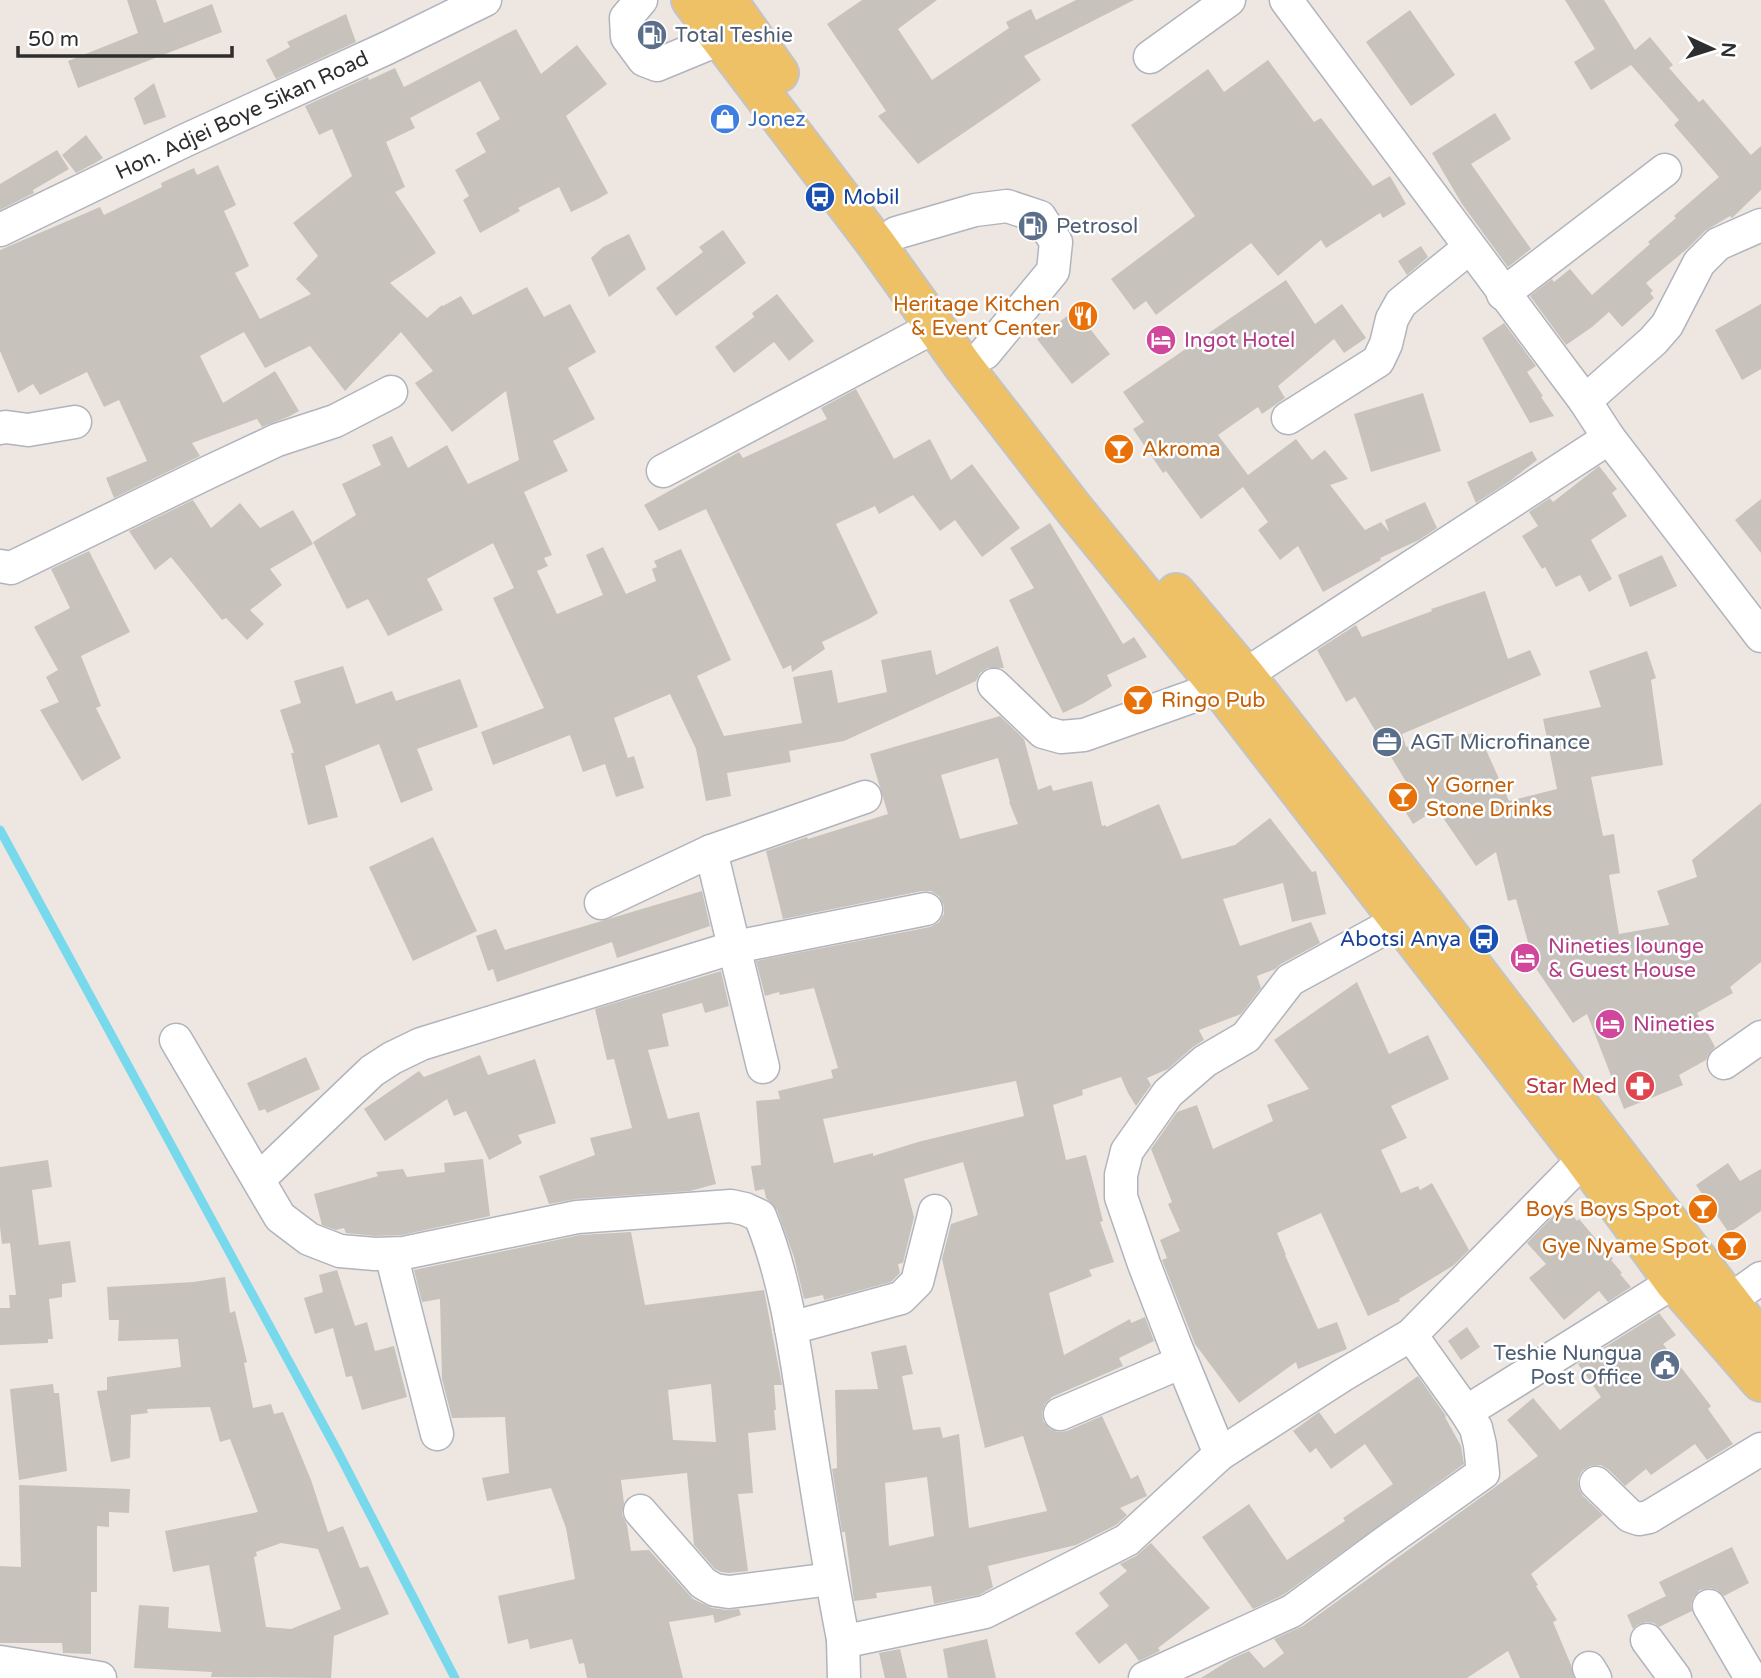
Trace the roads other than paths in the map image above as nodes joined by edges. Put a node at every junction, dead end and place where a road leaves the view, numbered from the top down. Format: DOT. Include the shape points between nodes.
graph roads {
  1 [pos="485,0"];
  2 [pos="641,0"];
  3 [pos="691,0"];
  4 [pos="727,0"];
  5 [pos="1229,0"];
  6 [pos="1286,0"];
  7 [pos="720,39"];
  8 [pos="1150,57"];
  9 [pos="1665,170"];
  10 [pos="1761,225"];
  11 [pos="0,230"];
  12 [pos="896,233"];
  13 [pos="1469,248"];
  14 [pos="1503,294"];
  15 [pos="934,327"];
  16 [pos="985,353"];
  17 [pos="391,392"];
  18 [pos="1585,401"];
  19 [pos="1288,418"];
  20 [pos="75,422"];
  21 [pos="0,428"];
  22 [pos="1609,438"];
  23 [pos="663,471"];
  24 [pos="0,566"];
  25 [pos="1761,636"];
  26 [pos="1232,681"];
  27 [pos="994,685"];
  28 [pos="865,797"];
  29 [pos="711,851"];
  30 [pos="601,903"];
  31 [pos="926,909"];
  32 [pos="1400,920"];
  33 [pos="735,947"];
  34 [pos="1761,1037"];
  35 [pos="176,1041"];
  36 [pos="1724,1063"];
  37 [pos="763,1067"];
  38 [pos="1584,1159"];
  39 [pos="258,1179"];
  40 [pos="935,1211"];
  41 [pos="391,1254"];
  42 [pos="1761,1278"];
  43 [pos="1674,1282"];
  44 [pos="1729,1301"];
  45 [pos="791,1328"];
  46 [pos="1411,1335"];
  47 [pos="1761,1342"];
  48 [pos="1182,1362"];
  49 [pos="1761,1382"];
  50 [pos="1466,1412"];
  51 [pos="1060,1413"];
  52 [pos="437,1434"];
  53 [pos="1761,1450"];
  54 [pos="1220,1454"];
  55 [pos="1596,1483"];
  56 [pos="640,1511"];
  57 [pos="831,1579"];
  58 [pos="1709,1606"];
  59 [pos="843,1640"];
  60 [pos="1647,1640"];
  61 [pos="0,1662"];
  62 [pos="100,1678"];
  63 [pos="844,1678"];
  64 [pos="1145,1678"];
  65 [pos="1675,1678"];
  66 [pos="1751,1678"];
  1 -- 11 [label="street, Hon. Adjei Boye Sikan Road"];
  2 -- 7 [label="street" via="626,18 627,37 644,60 657,65"];
  3 -- 7 [label="main road"];
  4 -- 12 [label="main road"];
  5 -- 8 [label="street"];
  6 -- 13 [label="street"];
  7 -- 15 [label="main road"];
  9 -- 14 [label="street"];
  10 -- 18 [label="street" via="1718,244 1699,263 1667,325"];
  12 -- 16 [label="main road"];
  12 -- 16 [label="street" via="1007,205 1040,217 1056,242 1053,271"];
  13 -- 14 [label="street"];
  13 -- 19 [label="street" via="1401,303 1378,361"];
  14 -- 18 [label="street"];
  15 -- 23 [label="street"];
  15 -- 26 [label="main road" via="1074,509"];
  16 -- 26 [label="main road"];
  17 -- 24 [label="street" via="335,421 277,440 11,568"];
  18 -- 22 [label="street"];
  20 -- 21 [label="street" via="28,430"];
  22 -- 25 [label="street"];
  22 -- 26 [label="street"];
  26 -- 27 [label="street" via="1084,735 1061,737 1043,732"];
  26 -- 32 [label="main road"];
  26 -- 44 [label="main road" via="1428,908"];
  28 -- 29 [label="street"];
  29 -- 30 [label="street"];
  29 -- 33 [label="street"];
  31 -- 33 [label="street"];
  32 -- 38 [label="main road"];
  32 -- 48 [label="street" via="1290,979 1246,1037 1205,1061 1168,1093 1127,1151 1121,1198"];
  33 -- 37 [label="street"];
  33 -- 39 [label="street" via="421,1044 392,1058 372,1071"];
  34 -- 36 [label="street"];
  35 -- 39 [label="street"];
  38 -- 43 [label="main road"];
  38 -- 46 [label="street"];
  39 -- 41 [label="street" via="280,1217 309,1239 340,1251"];
  40 -- 45 [label="street" via="917,1282 901,1298"];
  41 -- 45 [label="street" via="577,1217 731,1206 760,1216"];
  41 -- 52 [label="street"];
  42 -- 44 [label="street"];
  43 -- 49 [label="main road"];
  43 -- 50 [label="street"];
  44 -- 47 [label="main road"];
  45 -- 57 [label="street"];
  46 -- 50 [label="street"];
  46 -- 54 [label="street"];
  48 -- 51 [label="street"];
  48 -- 54 [label="street"];
  50 -- 64 [label="street" via="1476,1428 1483,1473 1292,1611"];
  53 -- 55 [label="street" via="1649,1517 1630,1516"];
  54 -- 59 [label="street" via="1128,1539 985,1612"];
  56 -- 57 [label="street" via="703,1583 715,1590"];
  57 -- 59 [label="street"];
  58 -- 66 [label="street"];
  59 -- 63 [label="street"];
  60 -- 65 [label="street"];
  61 -- 62 [label="street"];
}
